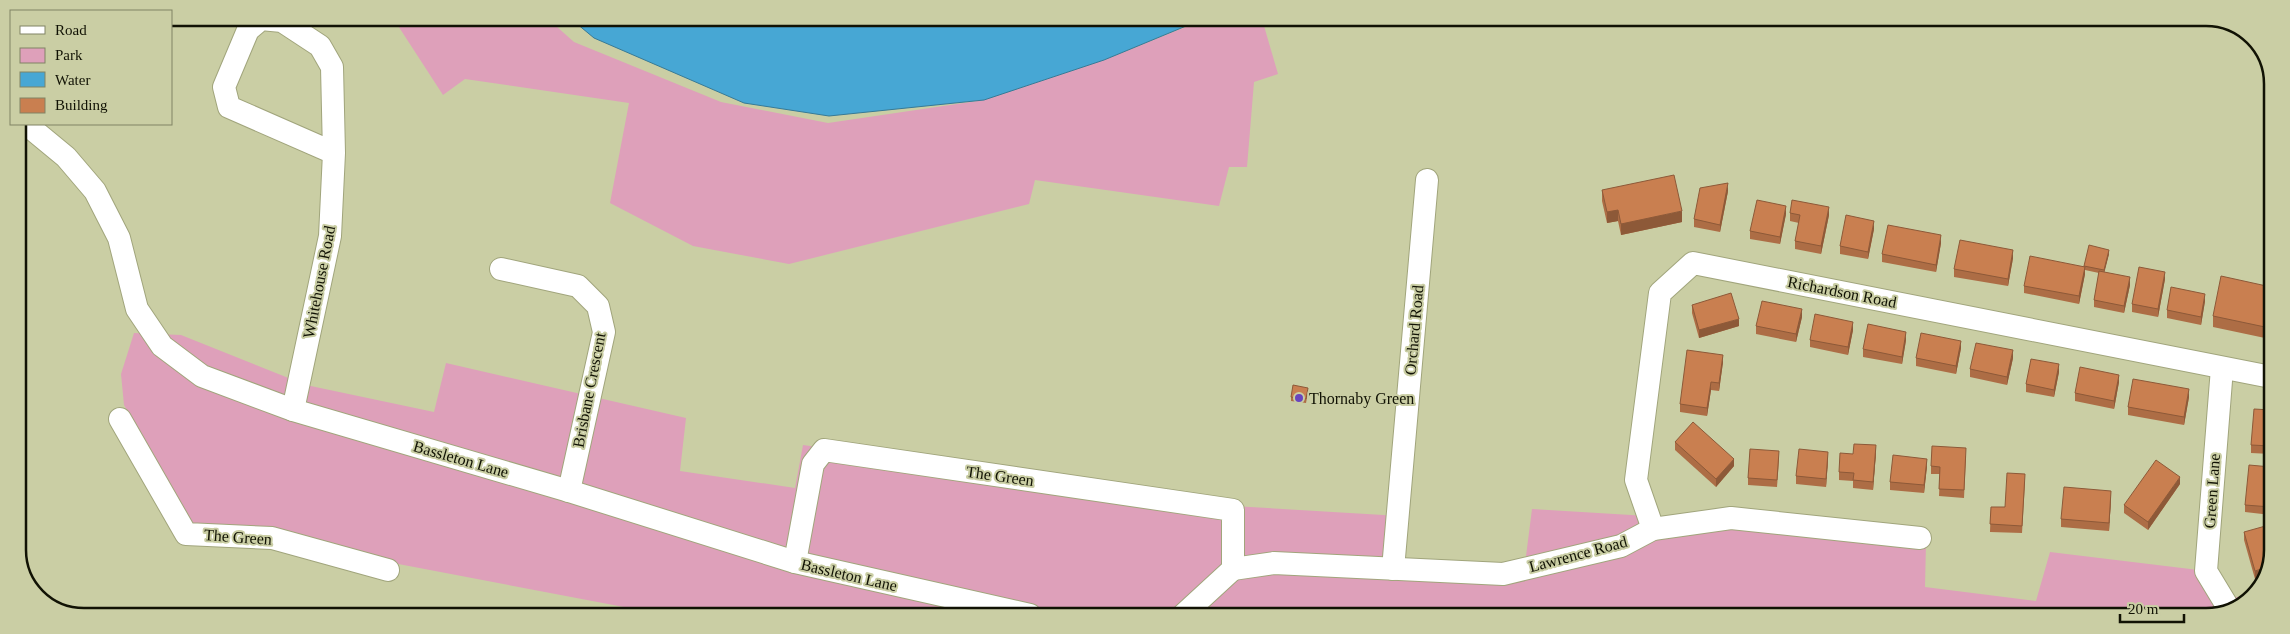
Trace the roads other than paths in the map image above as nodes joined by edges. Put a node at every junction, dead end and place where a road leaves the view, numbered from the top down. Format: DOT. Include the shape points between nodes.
graph roads {
  1 [pos="252,26"];
  2 [pos="290,26"];
  3 [pos="27,125"];
  4 [pos="334,153"];
  5 [pos="1427,180"];
  6 [pos="501,269"];
  7 [pos="2222,368"];
  8 [pos="2264,376"];
  9 [pos="294,410"];
  10 [pos="120,419"];
  11 [pos="569,491"];
  12 [pos="1653,529"];
  13 [pos="1920,538"];
  14 [pos="795,562"];
  15 [pos="1233,569"];
  16 [pos="1393,569"];
  17 [pos="388,570"];
  18 [pos="2226,604"];
  19 [pos="999,608"];
  20 [pos="1192,608"];
  1 -- 4 [label="street, Whitehouse Road" via="224,87 229,108"];
  2 -- 4 [label="street, Whitehouse Road" via="320,46 332,67"];
  3 -- 9 [label="street, Bassleton Lane" via="66,157 95,191 119,238 137,309 162,346 202,376"];
  4 -- 9 [label="street, Whitehouse Road" via="330,236"];
  5 -- 16 [label="street, Orchard Road"];
  6 -- 11 [label="street, Brisbane Crescent" via="578,286 598,306 604,332"];
  7 -- 8 [label="street, Richardson Road"];
  7 -- 12 [label="street, Richardson Road" via="1693,263 1660,293 1636,480"];
  7 -- 18 [label="street, Green Lane" via="2206,572"];
  9 -- 11 [label="street, Bassleton Lane"];
  10 -- 17 [label="street, The Green" via="186,534 272,538"];
  11 -- 14 [label="street, Bassleton Lane"];
  12 -- 13 [label="street, Lawrence Road" via="1731,518"];
  12 -- 16 [label="street, Lawrence Road" via="1621,546 1503,574"];
  14 -- 15 [label="street, The Green" via="814,464 824,450 1234,510"];
  14 -- 19 [label="street, Bassleton Lane"];
  15 -- 16 [label="street, Lawrence Road" via="1274,563"];
  15 -- 20 [label="street"];
}
